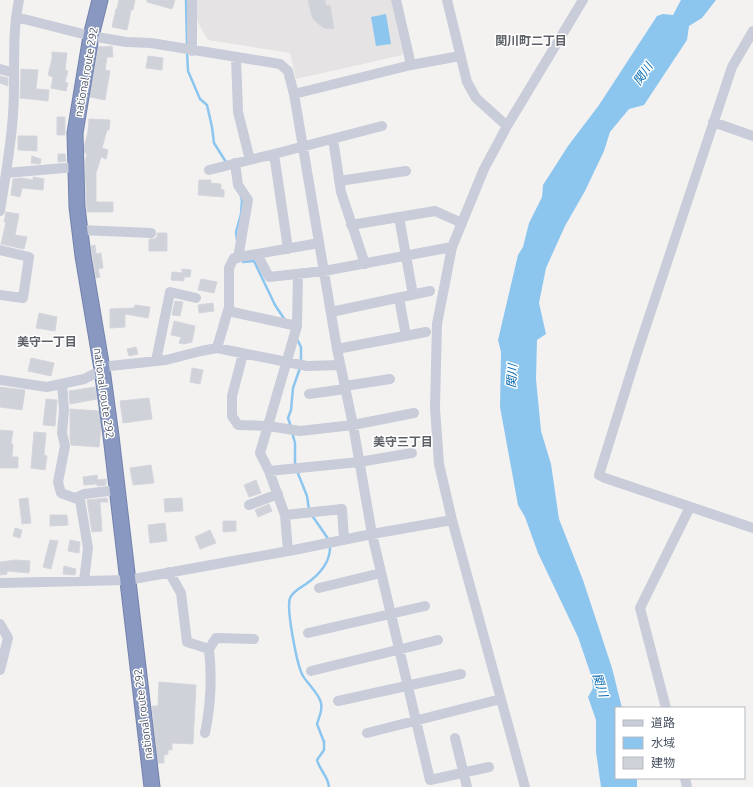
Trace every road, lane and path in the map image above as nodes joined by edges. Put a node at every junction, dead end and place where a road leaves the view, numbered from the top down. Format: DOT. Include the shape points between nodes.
graph roads {
  1 [pos="19,0"];
  2 [pos="100,0"];
  3 [pos="192,0"];
  4 [pos="396,0"];
  5 [pos="447,0"];
  6 [pos="583,0"];
  7 [pos="16,17"];
  8 [pos="753,31"];
  9 [pos="91,36"];
  10 [pos="192,51"];
  11 [pos="460,56"];
  12 [pos="236,57"];
  13 [pos="411,65"];
  14 [pos="0,69"];
  15 [pos="14,73"];
  16 [pos="294,94"];
  17 [pos="713,122"];
  18 [pos="382,126"];
  19 [pos="507,126"];
  20 [pos="753,136"];
  21 [pos="333,139"];
  22 [pos="302,147"];
  23 [pos="274,154"];
  24 [pos="250,160"];
  25 [pos="235,164"];
  26 [pos="76,167"];
  27 [pos="208,170"];
  28 [pos="406,171"];
  29 [pos="6,173"];
  30 [pos="339,181"];
  31 [pos="0,211"];
  32 [pos="400,217"];
  33 [pos="462,223"];
  34 [pos="352,225"];
  35 [pos="80,230"];
  36 [pos="151,233"];
  37 [pos="319,244"];
  38 [pos="452,247"];
  39 [pos="288,249"];
  40 [pos="0,250"];
  41 [pos="257,254"];
  42 [pos="407,256"];
  43 [pos="238,258"];
  44 [pos="365,264"];
  45 [pos="324,271"];
  46 [pos="298,274"];
  47 [pos="430,291"];
  48 [pos="0,295"];
  49 [pos="413,295"];
  50 [pos="196,298"];
  51 [pos="399,298"];
  52 [pos="228,311"];
  53 [pos="331,312"];
  54 [pos="298,326"];
  55 [pos="426,332"];
  56 [pos="406,336"];
  57 [pos="217,348"];
  58 [pos="337,349"];
  59 [pos="243,354"];
  60 [pos="156,361"];
  61 [pos="287,362"];
  62 [pos="340,365"];
  63 [pos="102,369"];
  64 [pos="390,379"];
  65 [pos="0,380"];
  66 [pos="62,384"];
  67 [pos="345,387"];
  68 [pos="309,394"];
  69 [pos="414,413"];
  70 [pos="353,425"];
  71 [pos="268,426"];
  72 [pos="412,453"];
  73 [pos="360,462"];
  74 [pos="269,471"];
  75 [pos="117,490"];
  76 [pos="278,494"];
  77 [pos="75,498"];
  78 [pos="249,505"];
  79 [pos="690,507"];
  80 [pos="285,515"];
  81 [pos="452,520"];
  82 [pos="753,528"];
  83 [pos="372,534"];
  84 [pos="344,540"];
  85 [pos="288,551"];
  86 [pos="169,572"];
  87 [pos="381,574"];
  88 [pos="128,580"];
  89 [pos="84,581"];
  90 [pos="0,584"];
  91 [pos="319,588"];
  92 [pos="425,606"];
  93 [pos="391,614"];
  94 [pos="0,624"];
  95 [pos="308,633"];
  96 [pos="254,639"];
  97 [pos="438,640"];
  98 [pos="209,649"];
  99 [pos="400,651"];
  100 [pos="0,670"];
  101 [pos="311,671"];
  102 [pos="460,674"];
  103 [pos="408,686"];
  104 [pos="501,699"];
  105 [pos="338,701"];
  106 [pos="666,707"];
  107 [pos="416,721"];
  108 [pos="206,733"];
  109 [pos="367,733"];
  110 [pos="455,738"];
  111 [pos="489,767"];
  112 [pos="464,772"];
  113 [pos="152,787"];
  114 [pos="467,787"];
  115 [pos="525,787"];
  1 -- 7 [label="street"];
  2 -- 9 [label="highway, national route 292"];
  3 -- 10 [label="street"];
  4 -- 13 [label="street"];
  5 -- 11 [label="street"];
  6 -- 19 [label="street"];
  7 -- 9 [label="street"];
  7 -- 15 [label="street"];
  8 -- 17 [label="street" via="732,67"];
  9 -- 10 [label="street"];
  9 -- 26 [label="highway, national route 292" via="75,134"];
  10 -- 12 [label="street"];
  11 -- 13 [label="street"];
  11 -- 19 [label="street" via="467,82 476,98"];
  12 -- 16 [label="street" via="280,64 288,72"];
  12 -- 24 [label="street" via="238,112"];
  13 -- 16 [label="street"];
  14 -- 15 [label="street"];
  15 -- 29 [label="street" via="13,114"];
  16 -- 22 [label="street"];
  17 -- 20 [label="street"];
  17 -- 79 [label="street" via="599,475"];
  18 -- 21 [label="street"];
  19 -- 33 [label="street" via="484,169"];
  21 -- 22 [label="street"];
  21 -- 30 [label="street"];
  22 -- 23 [label="street"];
  22 -- 37 [label="street"];
  23 -- 24 [label="street"];
  23 -- 39 [label="street"];
  24 -- 25 [label="street"];
  25 -- 27 [label="street"];
  25 -- 43 [label="street" via="238,185 248,200"];
  26 -- 29 [label="street"];
  26 -- 35 [label="highway, national route 292"];
  28 -- 30 [label="street"];
  29 -- 31 [label="street"];
  30 -- 34 [label="street" via="340,192"];
  32 -- 33 [label="street" via="434,211"];
  32 -- 34 [label="street"];
  32 -- 42 [label="street"];
  33 -- 38 [label="street"];
  34 -- 44 [label="street"];
  35 -- 36 [label="street"];
  35 -- 63 [label="highway, national route 292"];
  37 -- 39 [label="street"];
  37 -- 45 [label="street"];
  38 -- 42 [label="street"];
  38 -- 81 [label="street" via="437,324 435,408 440,464"];
  39 -- 41 [label="street"];
  40 -- 48 [label="street" via="29,257 22,298"];
  41 -- 43 [label="street"];
  41 -- 46 [label="street" via="268,277"];
  42 -- 44 [label="street"];
  42 -- 49 [label="street"];
  43 -- 52 [label="street" via="234,258 229,268"];
  44 -- 45 [label="street"];
  45 -- 46 [label="street"];
  45 -- 53 [label="street"];
  46 -- 54 [label="street"];
  47 -- 49 [label="street"];
  49 -- 51 [label="street"];
  50 -- 60 [label="street" via="170,292"];
  51 -- 53 [label="street"];
  51 -- 56 [label="street"];
  52 -- 54 [label="street"];
  52 -- 57 [label="street"];
  53 -- 58 [label="street"];
  54 -- 61 [label="street"];
  55 -- 56 [label="street"];
  56 -- 58 [label="street"];
  57 -- 59 [label="street"];
  57 -- 60 [label="street"];
  58 -- 62 [label="street"];
  59 -- 61 [label="street"];
  59 -- 71 [label="street" via="232,396 232,416 238,425"];
  60 -- 63 [label="street"];
  61 -- 62 [label="street" via="307,366"];
  61 -- 71 [label="street"];
  62 -- 67 [label="street"];
  63 -- 66 [label="street" via="84,379"];
  63 -- 75 [label="highway, national route 292"];
  64 -- 67 [label="street"];
  65 -- 66 [label="street" via="47,387"];
  66 -- 77 [label="street" via="62,433 65,446 58,482 61,493"];
  67 -- 68 [label="street"];
  67 -- 70 [label="street"];
  69 -- 70 [label="street"];
  70 -- 71 [label="street" via="300,431"];
  70 -- 73 [label="street"];
  71 -- 74 [label="street" via="260,453"];
  72 -- 73 [label="street"];
  73 -- 74 [label="street"];
  73 -- 83 [label="street"];
  74 -- 76 [label="street"];
  75 -- 77 [label="street" via="84,494"];
  75 -- 88 [label="highway, national route 292"];
  76 -- 78 [label="street"];
  76 -- 80 [label="street"];
  77 -- 89 [label="street" via="80,500 88,548"];
  79 -- 82 [label="street"];
  79 -- 106 [label="street" via="640,608"];
  80 -- 84 [label="street" via="342,509"];
  80 -- 85 [label="street"];
  81 -- 83 [label="street"];
  81 -- 104 [label="street"];
  83 -- 84 [label="street"];
  83 -- 87 [label="street"];
  84 -- 85 [label="street"];
  85 -- 86 [label="street"];
  86 -- 88 [label="street"];
  86 -- 98 [label="street" via="181,593 187,642"];
  87 -- 91 [label="street"];
  87 -- 93 [label="street"];
  88 -- 89 [label="street"];
  88 -- 113 [label="highway, national route 292"];
  89 -- 90 [label="street"];
  92 -- 93 [label="street"];
  93 -- 95 [label="street"];
  93 -- 99 [label="street"];
  94 -- 100 [label="street" via="8,638"];
  96 -- 98 [label="street" via="216,638"];
  97 -- 99 [label="street"];
  98 -- 108 [label="street" via="211,669"];
  99 -- 101 [label="street"];
  99 -- 103 [label="street"];
  102 -- 103 [label="street"];
  103 -- 105 [label="street"];
  103 -- 107 [label="street"];
  104 -- 107 [label="street"];
  104 -- 115 [label="street"];
  107 -- 109 [label="street"];
  107 -- 112 [label="street" via="430,780"];
  110 -- 112 [label="street"];
  111 -- 112 [label="street"];
  112 -- 114 [label="street"];
}
